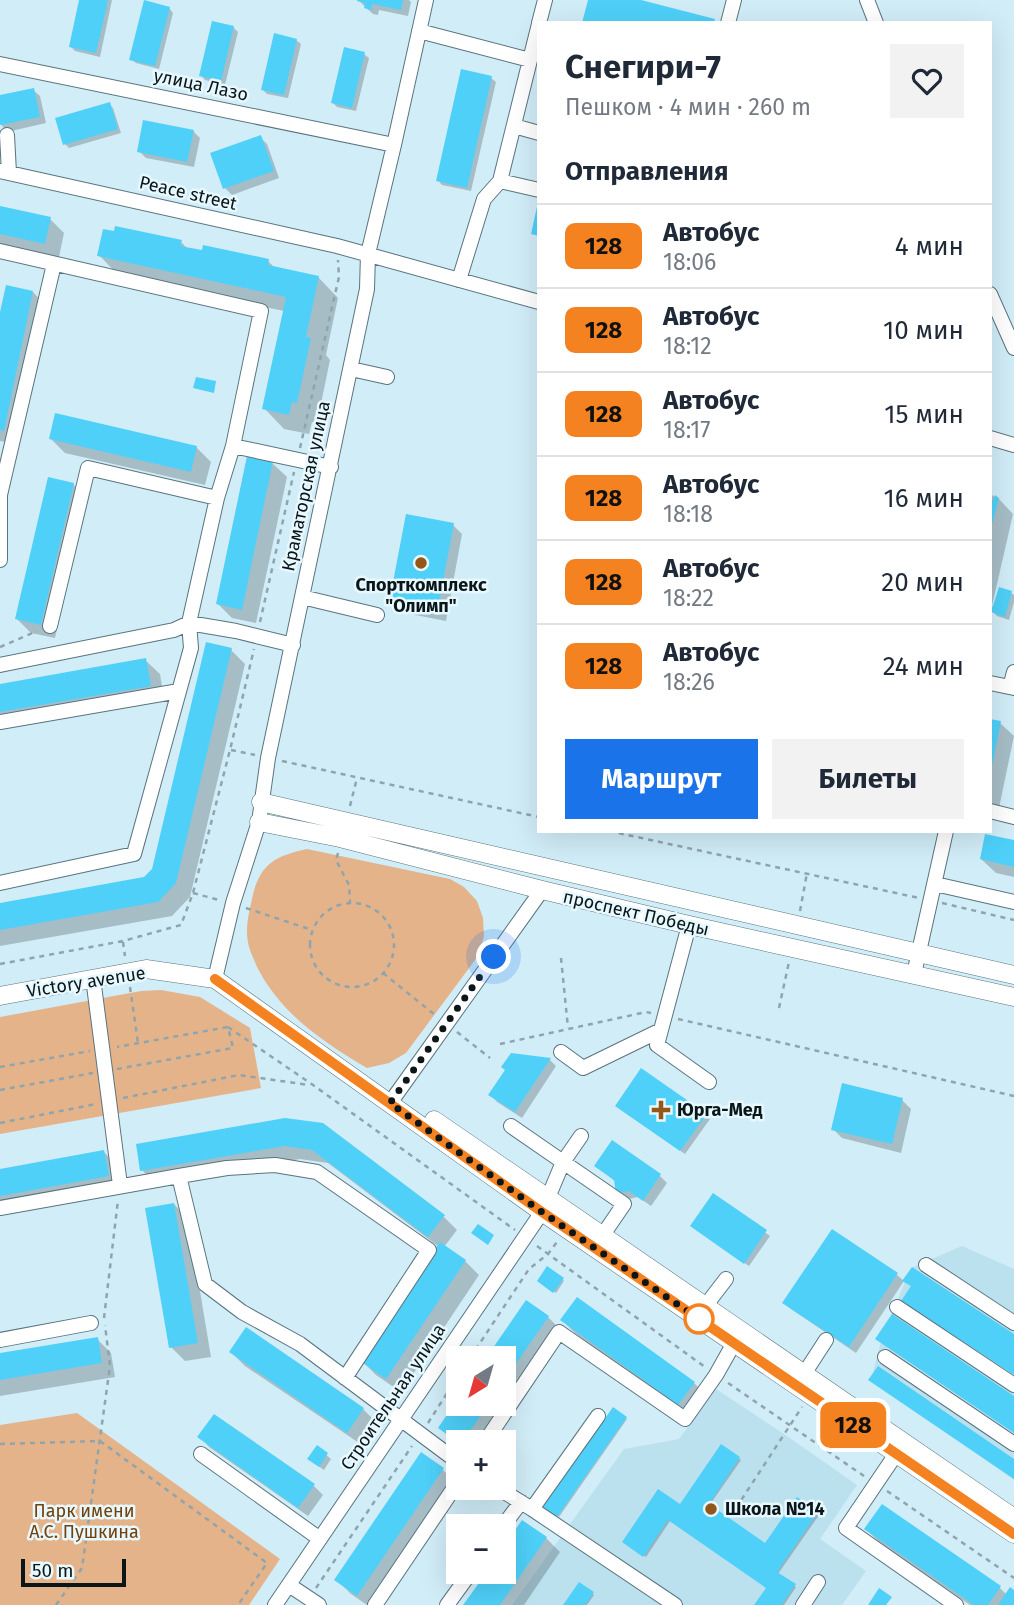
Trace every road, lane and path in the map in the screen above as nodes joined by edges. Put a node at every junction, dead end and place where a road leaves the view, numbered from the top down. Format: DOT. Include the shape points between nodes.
graph roads {
  1 [pos="426,0"];
  2 [pos="545,0"];
  3 [pos="734,0"];
  4 [pos="867,0"];
  5 [pos="540,21"];
  6 [pos="729,21"];
  7 [pos="875,21"];
  8 [pos="419,31"];
  9 [pos="537,42"];
  10 [pos="530,60"];
  11 [pos="0,64"];
  12 [pos="514,126"];
  13 [pos="537,132"];
  14 [pos="7,135"];
  15 [pos="394,145"];
  16 [pos="4,172"];
  17 [pos="500,181"];
  18 [pos="537,190"];
  19 [pos="337,246"];
  20 [pos="0,251"];
  21 [pos="368,254"];
  22 [pos="54,264"];
  23 [pos="459,280"];
  24 [pos="992,298"];
  25 [pos="537,301"];
  26 [pos="1014,348"];
  27 [pos="351,369"];
  28 [pos="387,377"];
  29 [pos="992,439"];
  30 [pos="1014,445"];
  31 [pos="233,446"];
  32 [pos="297,460"];
  33 [pos="331,467"];
  34 [pos="217,498"];
  35 [pos="0,560"];
  36 [pos="302,597"];
  37 [pos="377,615"];
  38 [pos="189,623"];
  39 [pos="50,626"];
  40 [pos="257,636"];
  41 [pos="293,645"];
  42 [pos="0,647"];
  43 [pos="0,665"];
  44 [pos="1014,672"];
  45 [pos="992,683"];
  46 [pos="1012,688"];
  47 [pos="179,691"];
  48 [pos="0,722"];
  49 [pos="230,750"];
  50 [pos="268,758"];
  51 [pos="261,802"];
  52 [pos="992,812"];
  53 [pos="537,817"];
  54 [pos="1014,817"];
  55 [pos="258,822"];
  56 [pos="618,833"];
  57 [pos="946,833"];
  58 [pos="544,868"];
  59 [pos="0,883"];
  60 [pos="935,884"];
  61 [pos="542,890"];
  62 [pos="193,893"];
  63 [pos="931,901"];
  64 [pos="1014,902"];
  65 [pos="233,904"];
  66 [pos="1014,920"];
  67 [pos="689,925"];
  68 [pos="312,930"];
  69 [pos="123,941"];
  70 [pos="919,953"];
  71 [pos="561,958"];
  72 [pos="0,964"];
  73 [pos="128,972"];
  74 [pos="914,974"];
  75 [pos="1014,975"];
  76 [pos="93,978"];
  77 [pos="215,979"];
  78 [pos="0,996"];
  79 [pos="1014,997"];
  80 [pos="662,1023"];
  81 [pos="228,1027"];
  82 [pos="569,1029"];
  83 [pos="138,1043"];
  84 [pos="500,1044"];
  85 [pos="102,1049"];
  86 [pos="561,1052"];
  87 [pos="0,1067"];
  88 [pos="105,1071"];
  89 [pos="709,1082"];
  90 [pos="313,1085"];
  91 [pos="0,1090"];
  92 [pos="1014,1096"];
  93 [pos="393,1099"];
  94 [pos="109,1101"];
  95 [pos="0,1123"];
  96 [pos="511,1126"];
  97 [pos="581,1136"];
  98 [pos="563,1162"];
  99 [pos="178,1176"];
  100 [pos="120,1185"];
  101 [pos="545,1205"];
  102 [pos="0,1208"];
  103 [pos="567,1228"];
  104 [pos="525,1238"];
  105 [pos="598,1241"];
  106 [pos="548,1254"];
  107 [pos="926,1265"];
  108 [pos="726,1279"];
  109 [pos="897,1307"];
  110 [pos="701,1312"];
  111 [pos="91,1323"];
  112 [pos="1014,1323"];
  113 [pos="0,1340"];
  114 [pos="826,1340"];
  115 [pos="734,1343"];
  116 [pos="478,1346"];
  117 [pos="885,1357"];
  118 [pos="804,1374"];
  119 [pos="716,1375"];
  120 [pos="345,1378"];
  121 [pos="1014,1385"];
  122 [pos="446,1394"];
  123 [pos="810,1395"];
  124 [pos="598,1416"];
  125 [pos="401,1420"];
  126 [pos="790,1425"];
  127 [pos="493,1430"];
  128 [pos="420,1434"];
  129 [pos="100,1441"];
  130 [pos="0,1444"];
  131 [pos="1014,1444"];
  132 [pos="446,1453"];
  133 [pos="201,1454"];
  134 [pos="896,1454"];
  135 [pos="876,1484"];
  136 [pos="516,1499"];
  137 [pos="446,1500"];
  138 [pos="526,1505"];
  139 [pos="737,1508"];
  140 [pos="516,1514"];
  141 [pos="1014,1518"];
  142 [pos="1014,1534"];
  143 [pos="320,1539"];
  144 [pos="1014,1578"];
  145 [pos="818,1582"];
  146 [pos="462,1584"];
  147 [pos="289,1585"];
  148 [pos="314,1602"];
  149 [pos="56,1605"];
  150 [pos="238,1605"];
  151 [pos="275,1605"];
  152 [pos="375,1605"];
  153 [pos="447,1605"];
  154 [pos="675,1605"];
  155 [pos="803,1605"];
  156 [pos="956,1605"];
  1 -- 8 [label="street, Краматорская улица"];
  2 -- 5 [label="street"];
  3 -- 6 [label="street"];
  4 -- 7 [label="street"];
  8 -- 10 [label="street"];
  8 -- 15 [label="street, Краматорская улица"];
  9 -- 10 [label="street"];
  10 -- 12 [label="street"];
  11 -- 15 [label="street, улица Лазо"];
  12 -- 13 [label="street"];
  12 -- 17 [label="street"];
  14 -- 16 [label="street"];
  15 -- 21 [label="street, Краматорская улица"];
  16 -- 19 [label="street, Peace street"];
  17 -- 18 [label="street"];
  17 -- 23 [label="street" via="484,199"];
  19 -- 21 [label="street, Peace street"];
  19 -- 32 [label="path" via="339,276"];
  20 -- 22 [label="street"];
  21 -- 23 [label="street, Peace street"];
  21 -- 27 [label="street, Краматорская улица" via="368,289"];
  22 -- 31 [label="street" via="261,311"];
  22 -- 35 [label="street" via="0,495"];
  23 -- 25 [label="street, Peace street"];
  24 -- 26 [label="street"];
  27 -- 28 [label="street"];
  27 -- 33 [label="street, Краматорская улица"];
  29 -- 30 [label="street"];
  31 -- 32 [label="street"];
  31 -- 34 [label="street"];
  32 -- 33 [label="street"];
  32 -- 40 [label="path"];
  33 -- 36 [label="street, Краматорская улица"];
  34 -- 38 [label="street"];
  34 -- 39 [label="street" via="88,468"];
  36 -- 37 [label="street"];
  36 -- 41 [label="street, Краматорская улица"];
  38 -- 40 [label="street"];
  38 -- 43 [label="street" via="174,630"];
  38 -- 47 [label="street" via="191,648"];
  39 -- 42 [label="path"];
  40 -- 41 [label="street"];
  40 -- 49 [label="path"];
  41 -- 50 [label="street, Краматорская улица"];
  44 -- 46 [label="street"];
  45 -- 46 [label="street"];
  47 -- 48 [label="street"];
  47 -- 59 [label="street" via="134,854"];
  49 -- 50 [label="path"];
  49 -- 62 [label="path"];
  50 -- 51 [label="street, Краматорская улица"];
  50 -- 53 [label="path"];
  51 -- 55 [label="street, Краматорская улица"];
  51 -- 58 [label="main road"];
  52 -- 54 [label="street"];
  55 -- 61 [label="main road, проспект Победы" via="340,838"];
  55 -- 65 [label="street, Краматорская улица"];
  56 -- 63 [label="path"];
  57 -- 60 [label="street"];
  58 -- 61 [label="main road"];
  58 -- 70 [label="main road"];
  60 -- 63 [label="street"];
  60 -- 64 [label="street"];
  61 -- 67 [label="main road, проспект Победы"];
  61 -- 93 [label="street"];
  62 -- 65 [label="path"];
  62 -- 69 [label="path" via="181,925"];
  63 -- 66 [label="path"];
  63 -- 70 [label="street"];
  65 -- 68 [label="path"];
  65 -- 77 [label="street, Краматорская улица"];
  67 -- 74 [label="main road, проспект Победы"];
  67 -- 80 [label="street"];
  68 -- 68 [label="path" via="313,962 337,984 369,983 383,974 392,960 390,927 367,905 350,902 334,906 321,915"];
  69 -- 72 [label="path"];
  69 -- 73 [label="path"];
  70 -- 74 [label="street"];
  70 -- 75 [label="main road"];
  71 -- 82 [label="path"];
  73 -- 76 [label="main road, Victory avenue"];
  73 -- 77 [label="main road, Victory avenue"];
  73 -- 83 [label="path"];
  74 -- 79 [label="main road, проспект Победы"];
  76 -- 78 [label="main road, Victory avenue"];
  76 -- 85 [label="street"];
  77 -- 93 [label="main road"];
  80 -- 82 [label="path" via="646,1012"];
  80 -- 86 [label="street" via="583,1068"];
  80 -- 89 [label="street" via="657,1045"];
  80 -- 92 [label="path"];
  81 -- 83 [label="path"];
  81 -- 88 [label="path" via="233,1048"];
  81 -- 90 [label="path"];
  82 -- 84 [label="path"];
  83 -- 85 [label="path"];
  85 -- 87 [label="path"];
  85 -- 88 [label="street"];
  88 -- 91 [label="path"];
  88 -- 94 [label="street"];
  90 -- 94 [label="path" via="239,1075"];
  90 -- 104 [label="path"];
  93 -- 101 [label="main road"];
  94 -- 95 [label="path"];
  94 -- 100 [label="street"];
  96 -- 98 [label="street"];
  97 -- 98 [label="street, Строительная улица"];
  98 -- 101 [label="street, Строительная улица"];
  98 -- 105 [label="street" via="624,1204"];
  99 -- 100 [label="street"];
  99 -- 120 [label="street" via="205,1284"];
  99 -- 120 [label="street" via="275,1165 317,1172 429,1251"];
  100 -- 102 [label="street"];
  100 -- 129 [label="path" via="104,1319 110,1366"];
  101 -- 103 [label="main road"];
  101 -- 104 [label="street, Строительная улица"];
  101 -- 105 [label="main road"];
  103 -- 105 [label="main road"];
  103 -- 106 [label="path"];
  104 -- 106 [label="path"];
  104 -- 125 [label="street, Строительная улица"];
  105 -- 110 [label="main road"];
  106 -- 116 [label="path" via="529,1269"];
  106 -- 119 [label="path"];
  107 -- 112 [label="street"];
  108 -- 110 [label="street"];
  109 -- 121 [label="street"];
  110 -- 115 [label="main road"];
  110 -- 118 [label="main road"];
  111 -- 113 [label="street"];
  114 -- 118 [label="street"];
  115 -- 119 [label="street"];
  115 -- 123 [label="main road"];
  117 -- 131 [label="street"];
  118 -- 141 [label="main road"];
  119 -- 126 [label="path"];
  119 -- 127 [label="street" via="685,1419 559,1332"];
  120 -- 125 [label="street"];
  122 -- 128 [label="path"];
  123 -- 126 [label="path"];
  123 -- 134 [label="main road"];
  124 -- 138 [label="street"];
  125 -- 128 [label="street"];
  125 -- 143 [label="street, Строительная улица"];
  126 -- 135 [label="path"];
  126 -- 139 [label="path"];
  128 -- 132 [label="street"];
  128 -- 148 [label="path"];
  129 -- 130 [label="path"];
  129 -- 149 [label="path" via="82,1567"];
  129 -- 150 [label="path" via="267,1563"];
  133 -- 143 [label="street"];
  134 -- 135 [label="street"];
  134 -- 142 [label="main road"];
  135 -- 144 [label="path"];
  135 -- 156 [label="street" via="846,1528"];
  136 -- 138 [label="street"];
  137 -- 152 [label="street"];
  138 -- 140 [label="street"];
  138 -- 154 [label="street"];
  143 -- 147 [label="street, Строительная улица"];
  145 -- 155 [label="street"];
  146 -- 153 [label="street"];
  147 -- 148 [label="street"];
  147 -- 151 [label="street, Строительная улица"];
}
